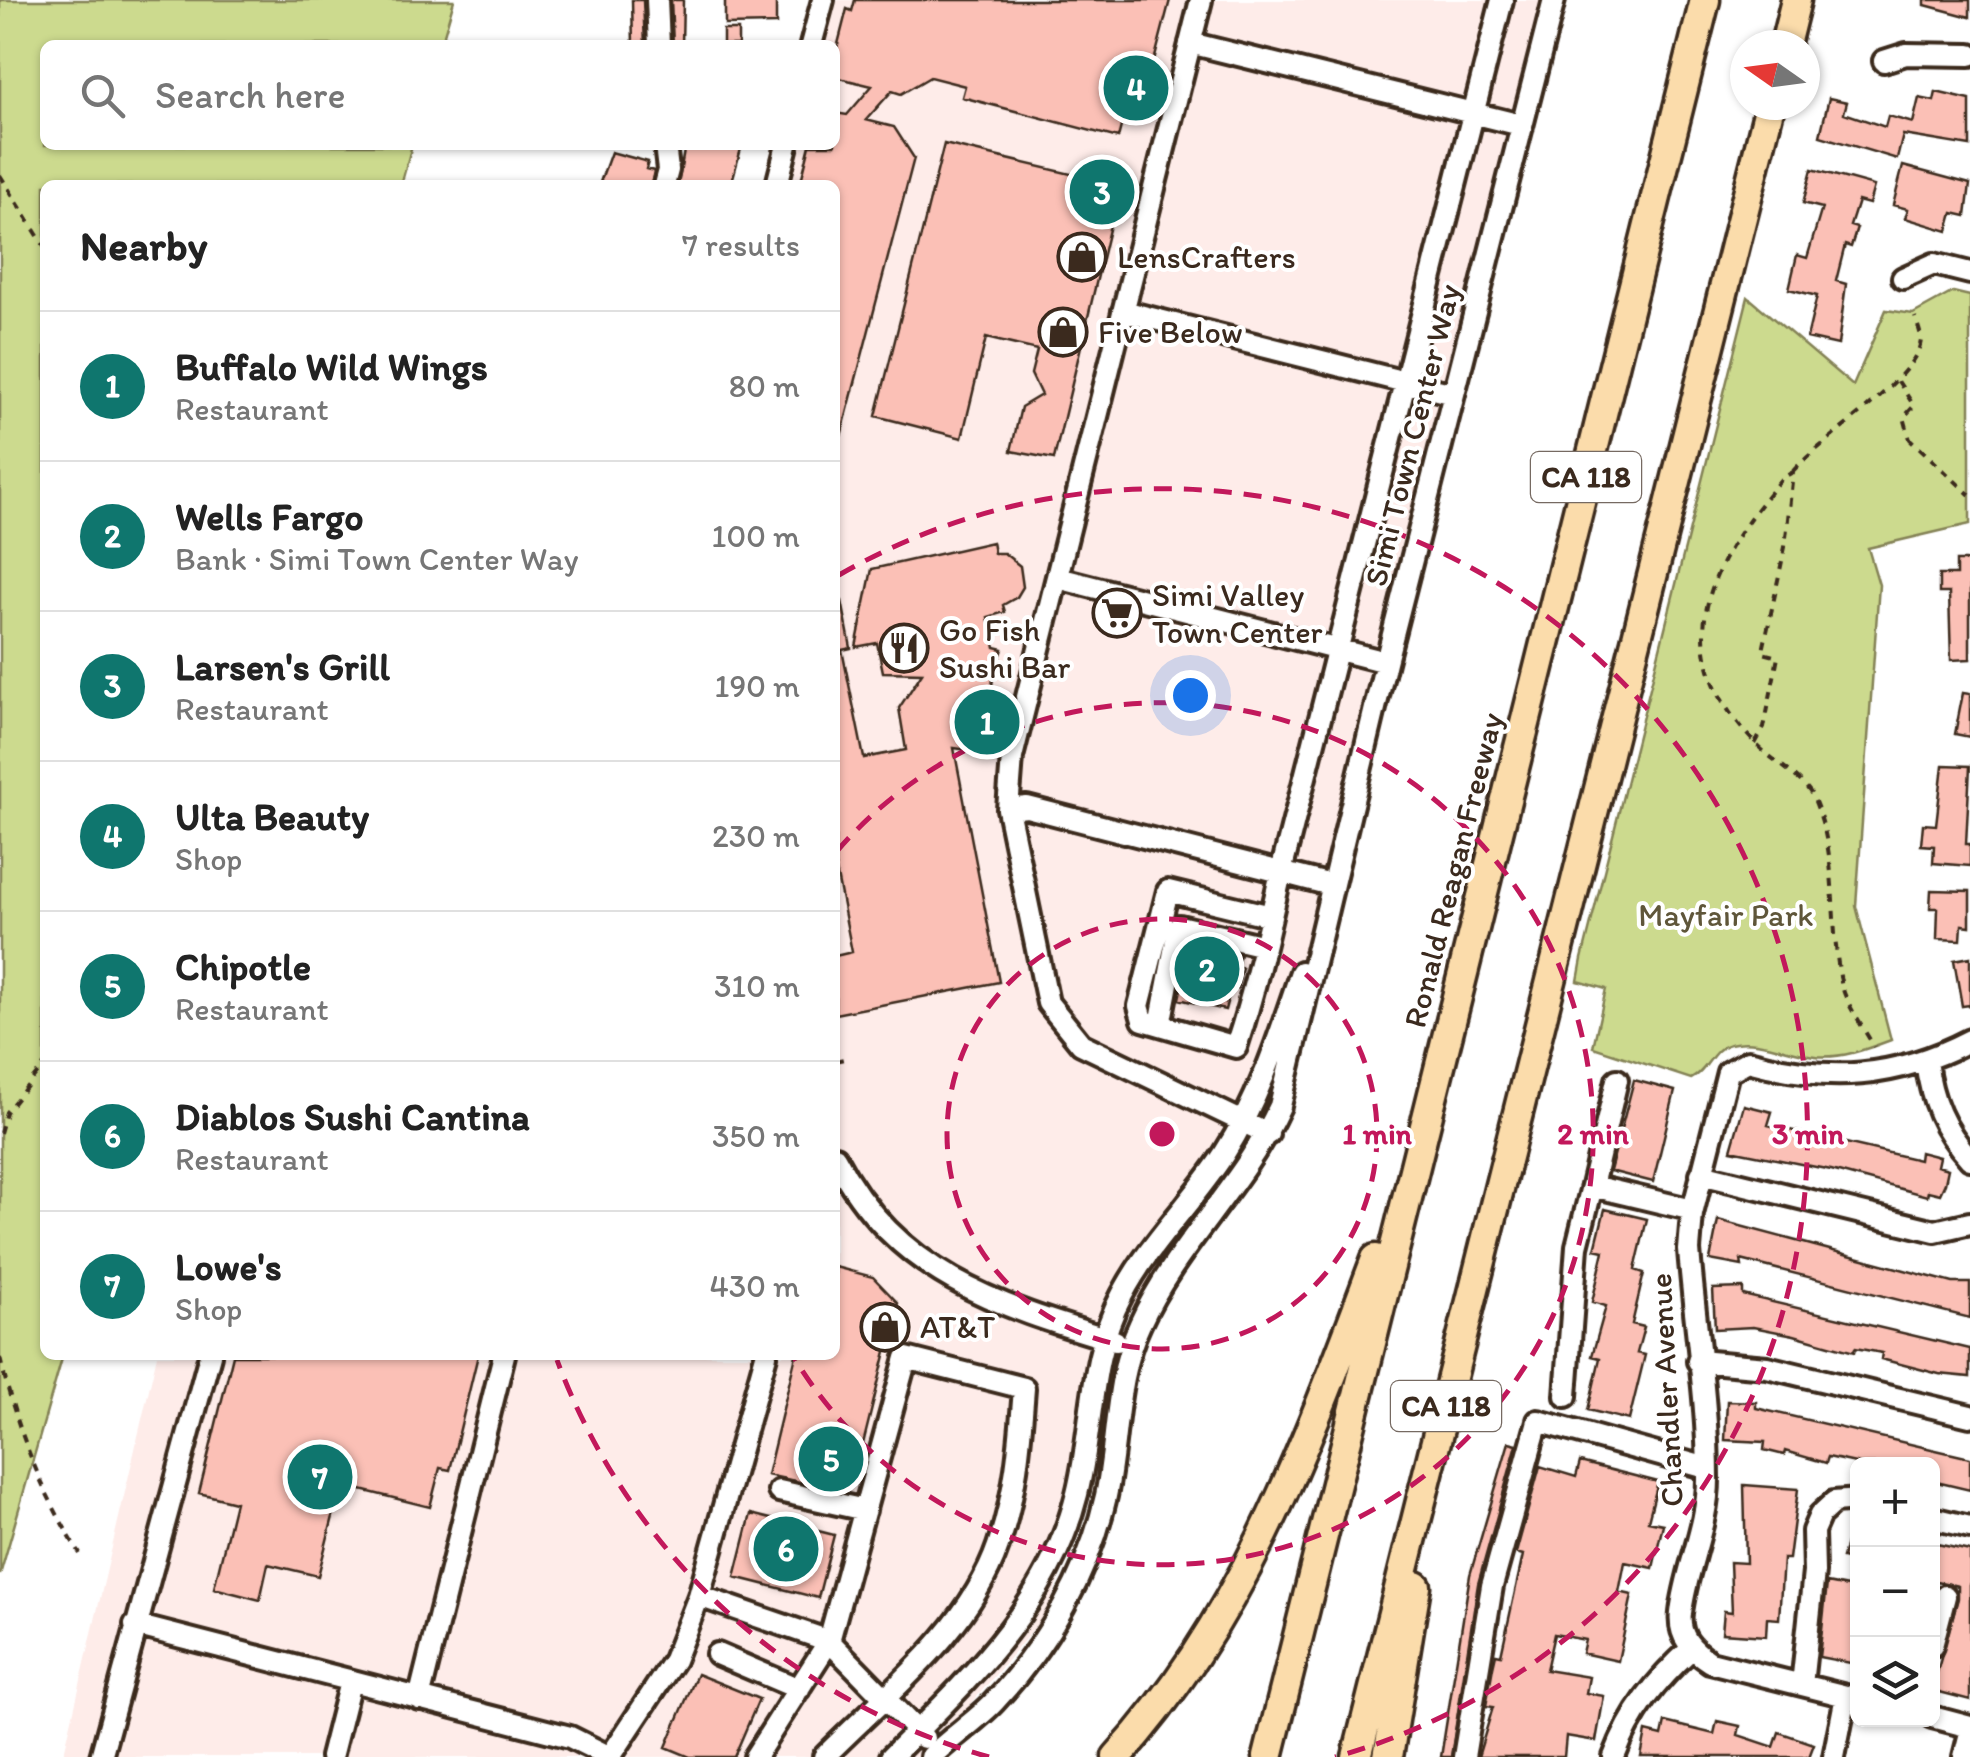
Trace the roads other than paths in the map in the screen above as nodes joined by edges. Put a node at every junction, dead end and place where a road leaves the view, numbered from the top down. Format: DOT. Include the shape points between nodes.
graph roads {
  1 [pos="657,0"];
  2 [pos="822,0"];
  3 [pos="1201,0"];
  4 [pos="1502,0"];
  5 [pos="1554,0"];
  6 [pos="1705,0"];
  7 [pos="1796,0"];
  8 [pos="1789,30"];
  9 [pos="659,40"];
  10 [pos="813,40"];
  11 [pos="1190,43"];
  12 [pos="1970,55"];
  13 [pos="1884,61"];
  14 [pos="1473,114"];
  15 [pos="1766,120"];
  16 [pos="1522,125"];
  17 [pos="666,150"];
  18 [pos="786,150"];
  19 [pos="665,180"];
  20 [pos="778,180"];
  21 [pos="1970,274"];
  22 [pos="1902,278"];
  23 [pos="1124,311"];
  24 [pos="1406,382"];
  25 [pos="1453,394"];
  26 [pos="1058,578"];
  27 [pos="1338,649"];
  28 [pos="1386,662"];
  29 [pos="1008,809"];
  30 [pos="1281,872"];
  31 [pos="1331,885"];
  32 [pos="1272,916"];
  33 [pos="1264,946"];
  34 [pos="1160,1025"];
  35 [pos="1970,1040"];
  36 [pos="1926,1061"];
  37 [pos="1618,1080"];
  38 [pos="1244,1121"];
  39 [pos="1268,1134"];
  40 [pos="1421,1141"];
  41 [pos="1970,1159"];
  42 [pos="840,1167"];
  43 [pos="1701,1174"];
  44 [pos="1592,1186"];
  45 [pos="1692,1210"];
  46 [pos="1970,1223"];
  47 [pos="1105,1338"];
  48 [pos="1130,1346"];
  49 [pos="209,1360"];
  50 [pos="503,1360"];
  51 [pos="765,1360"];
  52 [pos="1698,1361"];
  53 [pos="1566,1396"];
  54 [pos="1970,1416"];
  55 [pos="1438,1436"];
  56 [pos="1707,1468"];
  57 [pos="779,1491"];
  58 [pos="1850,1501"];
  59 [pos="864,1510"];
  60 [pos="1940,1520"];
  61 [pos="1970,1527"];
  62 [pos="699,1596"];
  63 [pos="1945,1596"];
  64 [pos="135,1626"];
  65 [pos="1934,1637"];
  66 [pos="829,1642"];
  67 [pos="1691,1649"];
  68 [pos="716,1654"];
  69 [pos="350,1682"];
  70 [pos="1802,1685"];
  71 [pos="799,1688"];
  72 [pos="886,1696"];
  73 [pos="1850,1697"];
  74 [pos="419,1700"];
  75 [pos="1850,1705"];
  76 [pos="1940,1721"];
  77 [pos="917,1730"];
  78 [pos="1970,1730"];
  79 [pos="934,1754"];
  80 [pos="101,1757"];
  81 [pos="331,1757"];
  82 [pos="610,1757"];
  83 [pos="755,1757"];
  84 [pos="824,1757"];
  85 [pos="891,1757"];
  86 [pos="1117,1757"];
  87 [pos="1268,1757"];
  88 [pos="1357,1757"];
  89 [pos="1388,1757"];
  90 [pos="1464,1757"];
  91 [pos="1614,1757"];
  92 [pos="1834,1757"];
  93 [pos="1964,1757"];
  1 -- 9 [label="street"];
  2 -- 10 [label="street"];
  3 -- 11 [label="street"];
  4 -- 14 [label="street"];
  5 -- 16 [label="street, Simi Town Center Way"];
  6 -- 40 [label="highway, Ronald Reagan Freeway / CA 118"];
  7 -- 8 [label="highway"];
  11 -- 14 [label="street"];
  11 -- 23 [label="street"];
  12 -- 13 [label="street" via="1925,52"];
  14 -- 16 [label="street"];
  14 -- 24 [label="street"];
  15 -- 55 [label="highway, CA 118"];
  16 -- 25 [label="street, Simi Town Center Way"];
  17 -- 19 [label="street"];
  18 -- 20 [label="street"];
  21 -- 22 [label="street" via="1934,264"];
  23 -- 24 [label="street"];
  23 -- 26 [label="street"];
  24 -- 25 [label="street"];
  24 -- 27 [label="street"];
  25 -- 28 [label="street, Simi Town Center Way"];
  26 -- 27 [label="street"];
  26 -- 29 [label="street" via="1012,757"];
  27 -- 28 [label="street"];
  27 -- 30 [label="street"];
  28 -- 31 [label="street, Simi Town Center Way"];
  29 -- 30 [label="street" via="1027,806"];
  29 -- 38 [label="street" via="1048,1002 1064,1028 1081,1044"];
  30 -- 31 [label="street"];
  30 -- 32 [label="street"];
  31 -- 38 [label="street, Simi Town Center Way"];
  31 -- 39 [label="street, Simi Town Center Way" via="1292,1070"];
  32 -- 33 [label="street"];
  32 -- 34 [label="street" via="1168,892 1140,1006 1142,1020"];
  33 -- 34 [label="street" via="1236,1047"];
  33 -- 34 [label="street" via="1179,926"];
  35 -- 36 [label="street"];
  36 -- 41 [label="street" via="1930,1095 1950,1137"];
  36 -- 43 [label="street, Chandler Avenue" via="1852,1076 1816,1076 1748,1061 1728,1072"];
  37 -- 44 [label="street"];
  38 -- 39 [label="street"];
  38 -- 47 [label="street, Simi Town Center Way" via="1149,1250"];
  39 -- 48 [label="street, Simi Town Center Way" via="1171,1270"];
  40 -- 86 [label="highway" via="1292,1479 1194,1664"];
  40 -- 87 [label="highway, Ronald Reagan Freeway / CA 118"];
  42 -- 47 [label="street" via="857,1200 940,1276"];
  43 -- 45 [label="street, Chandler Avenue"];
  43 -- 46 [label="street" via="1935,1231"];
  44 -- 45 [label="street"];
  44 -- 53 [label="street" via="1577,1246"];
  45 -- 52 [label="street, Chandler Avenue" via="1688,1250"];
  47 -- 48 [label="street"];
  47 -- 77 [label="street, Simi Town Center Way" via="1076,1498 1056,1551 1030,1605 986,1662"];
  48 -- 79 [label="street, Simi Town Center Way" via="1106,1496 1074,1591 994,1703"];
  49 -- 64 [label="street"];
  50 -- 74 [label="street"];
  51 -- 62 [label="street"];
  52 -- 54 [label="street" via="1736,1360"];
  52 -- 56 [label="street, Chandler Avenue"];
  55 -- 88 [label="highway, CA 118"];
  55 -- 89 [label="highway"];
  56 -- 67 [label="street, Chandler Avenue" via="1703,1528 1680,1615"];
  56 -- 90 [label="street" via="1538,1421 1492,1586"];
  57 -- 59 [label="street"];
  58 -- 70 [label="street" via="1834,1502 1813,1531"];
  59 -- 66 [label="street"];
  59 -- 72 [label="street" via="906,1358 1024,1388 1018,1466 998,1548 967,1605"];
  60 -- 61 [label="street"];
  62 -- 66 [label="street"];
  62 -- 82 [label="street" via="674,1660"];
  63 -- 65 [label="street"];
  64 -- 69 [label="street"];
  64 -- 80 [label="street"];
  66 -- 71 [label="street"];
  66 -- 72 [label="street"];
  67 -- 70 [label="street" via="1710,1662"];
  67 -- 91 [label="street" via="1633,1713"];
  68 -- 71 [label="street"];
  69 -- 74 [label="street"];
  69 -- 81 [label="street"];
  70 -- 73 [label="street"];
  71 -- 83 [label="street"];
  72 -- 77 [label="street"];
  72 -- 84 [label="street"];
  74 -- 82 [label="street" via="570,1737"];
  75 -- 92 [label="street"];
  76 -- 78 [label="street"];
  77 -- 79 [label="street"];
  77 -- 85 [label="street, Simi Town Center Way"];
  78 -- 93 [label="street"];
}
